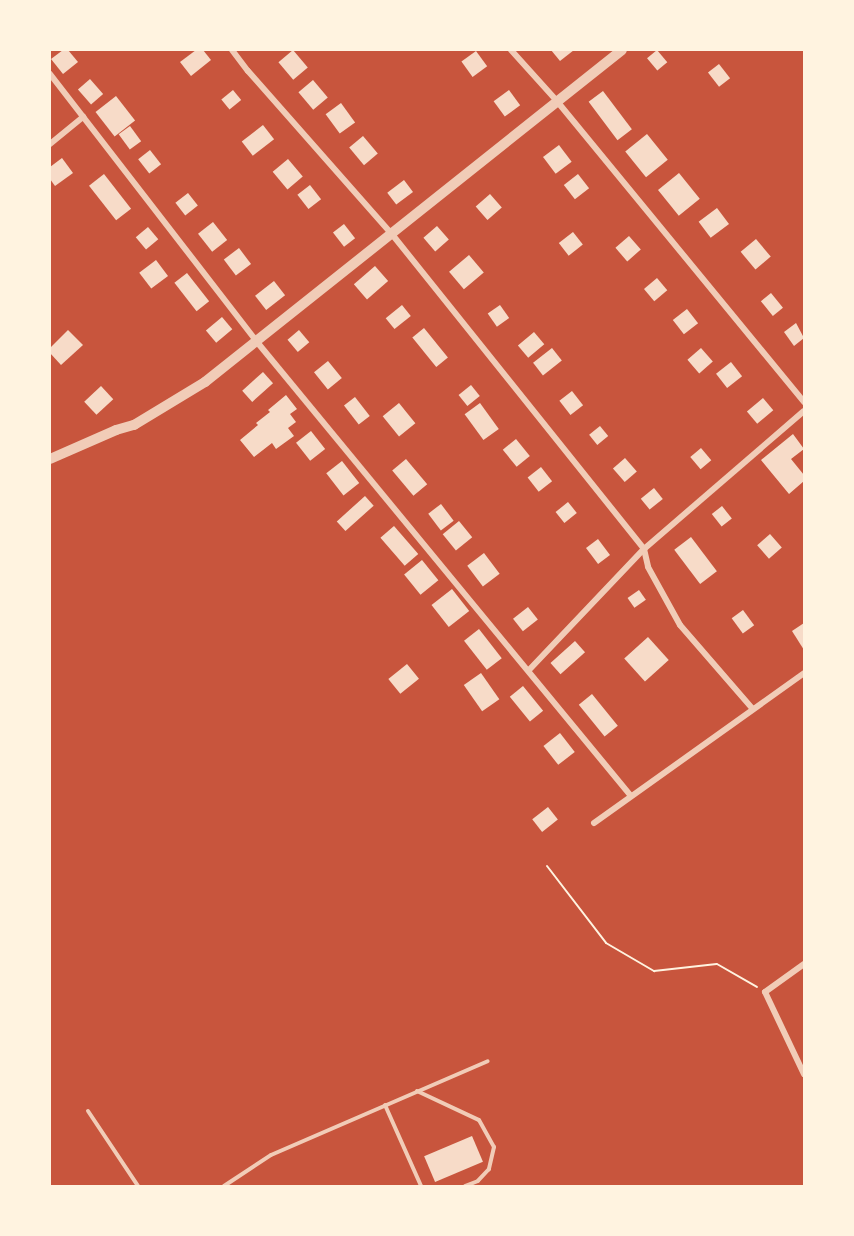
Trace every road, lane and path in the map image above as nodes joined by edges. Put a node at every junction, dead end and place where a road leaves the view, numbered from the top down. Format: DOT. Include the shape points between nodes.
graph roads {
  1 [pos="232,50"];
  2 [pos="511,50"];
  3 [pos="622,50"];
  4 [pos="50,74"];
  5 [pos="556,100"];
  6 [pos="83,117"];
  7 [pos="50,144"];
  8 [pos="391,233"];
  9 [pos="257,342"];
  10 [pos="804,402"];
  11 [pos="804,411"];
  12 [pos="50,459"];
  13 [pos="644,549"];
  14 [pos="529,670"];
  15 [pos="804,673"];
  16 [pos="752,708"];
  17 [pos="631,796"];
  18 [pos="594,823"];
  19 [pos="547,866"];
  20 [pos="804,964"];
  21 [pos="765,992"];
  22 [pos="488,1060"];
  23 [pos="804,1074"];
  24 [pos="417,1091"];
  25 [pos="385,1105"];
  26 [pos="88,1111"];
  27 [pos="138,1186"];
  28 [pos="224,1186"];
  29 [pos="421,1186"];
  30 [pos="465,1186"];
  1 -- 8 [label="street"];
  2 -- 5 [label="street"];
  3 -- 5 [label="street"];
  4 -- 6 [label="street"];
  5 -- 8 [label="street"];
  5 -- 10 [label="street"];
  6 -- 7 [label="street"];
  6 -- 9 [label="street"];
  8 -- 9 [label="street"];
  8 -- 13 [label="street"];
  9 -- 12 [label="street" via="206,382 134,425"];
  9 -- 14 [label="street"];
  11 -- 13 [label="street"];
  13 -- 14 [label="street"];
  13 -- 16 [label="street" via="648,567 680,625"];
  14 -- 17 [label="street"];
  15 -- 16 [label="street"];
  16 -- 17 [label="street"];
  17 -- 18 [label="street"];
  19 -- 21 [label="path" via="606,943 654,970 717,964"];
  20 -- 21 [label="street"];
  21 -- 23 [label="street"];
  22 -- 24 [label="lane"];
  24 -- 25 [label="lane"];
  24 -- 30 [label="lane" via="479,1120 494,1147 489,1169 478,1181"];
  25 -- 28 [label="lane" via="271,1155"];
  25 -- 29 [label="lane"];
  26 -- 27 [label="lane"];
}
